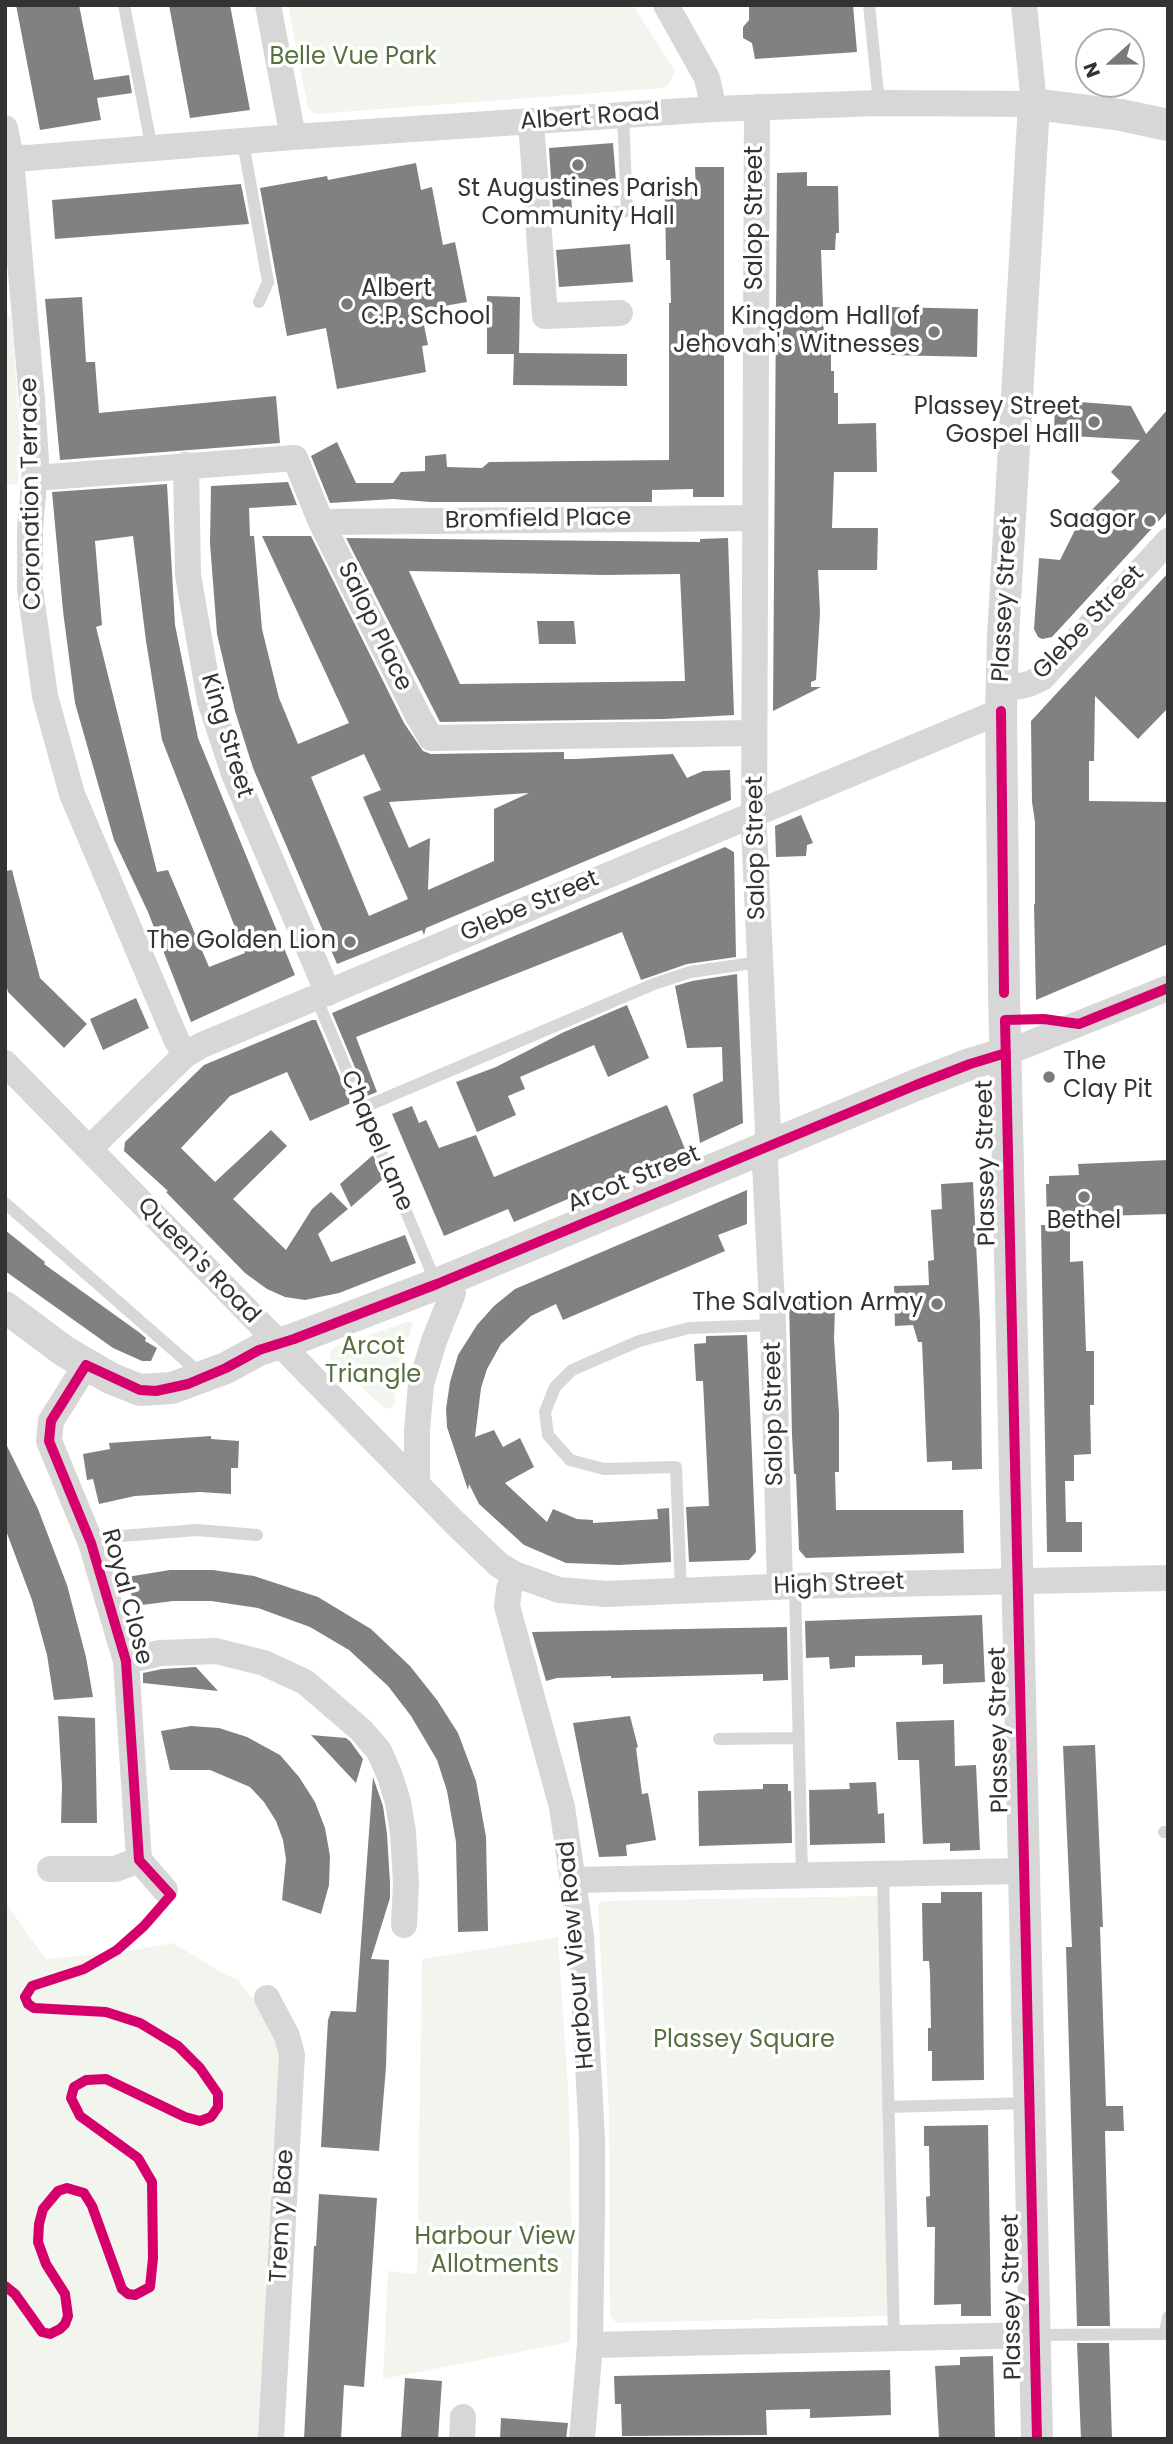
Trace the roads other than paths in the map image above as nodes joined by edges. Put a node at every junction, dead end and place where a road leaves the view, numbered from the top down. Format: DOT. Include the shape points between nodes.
graph roads {
  1 [pos="124,5"];
  2 [pos="268,5"];
  3 [pos="666,5"];
  4 [pos="869,5"];
  5 [pos="1024,5"];
  6 [pos="879,103"];
  7 [pos="1034,104"];
  8 [pos="757,107"];
  9 [pos="714,109"];
  10 [pos="623,115"];
  11 [pos="531,122"];
  12 [pos="1168,125"];
  13 [pos="5,128"];
  14 [pos="293,137"];
  15 [pos="243,142"];
  16 [pos="152,149"];
  17 [pos="8,158"];
  18 [pos="10,210"];
  19 [pos="579,215"];
  20 [pos="260,302"];
  21 [pos="620,313"];
  22 [pos="186,465"];
  23 [pos="35,478"];
  24 [pos="754,518"];
  25 [pos="321,522"];
  26 [pos="1168,541"];
  27 [pos="1001,701"];
  28 [pos="754,733"];
  29 [pos="755,813"];
  30 [pos="760,962"];
  31 [pos="1168,988"];
  32 [pos="322,995"];
  33 [pos="1006,1053"];
  34 [pos="185,1055"];
  35 [pos="5,1063"];
  36 [pos="362,1108"];
  37 [pos="766,1148"];
  38 [pos="89,1149"];
  39 [pos="5,1203"];
  40 [pos="443,1281"];
  41 [pos="5,1307"];
  42 [pos="773,1325"];
  43 [pos="278,1343"];
  44 [pos="86,1365"];
  45 [pos="205,1377"];
  46 [pos="417,1484"];
  47 [pos="257,1535"];
  48 [pos="91,1544"];
  49 [pos="514,1574"];
  50 [pos="1168,1578"];
  51 [pos="1018,1580"];
  52 [pos="787,1587"];
  53 [pos="681,1591"];
  54 [pos="125,1661"];
  55 [pos="798,1738"];
  56 [pos="719,1739"];
  57 [pos="139,1860"];
  58 [pos="50,1869"];
  59 [pos="1024,1871"];
  60 [pos="883,1874"];
  61 [pos="803,1875"];
  62 [pos="573,1880"];
  63 [pos="164,1889"];
  64 [pos="404,1925"];
  65 [pos="267,1998"];
  66 [pos="1030,2103"];
  67 [pos="888,2106"];
  68 [pos="1168,2317"];
  69 [pos="1166,2333"];
  70 [pos="1035,2335"];
  71 [pos="894,2339"];
  72 [pos="590,2345"];
  73 [pos="271,2439"];
  74 [pos="582,2439"];
  75 [pos="1037,2439"];
  1 -- 16 [label="lane"];
  2 -- 14 [label="street"];
  3 -- 9 [label="street" via="707,78"];
  4 -- 6 [label="lane"];
  5 -- 7 [label="street"];
  6 -- 7 [label="street, Albert Road"];
  6 -- 8 [label="street, Albert Road"];
  7 -- 12 [label="street, Albert Road"];
  7 -- 27 [label="street, Plassey Street"];
  8 -- 9 [label="street, Albert Road"];
  8 -- 24 [label="street, Salop Street"];
  9 -- 10 [label="street, Albert Road"];
  10 -- 11 [label="street, Albert Road"];
  10 -- 19 [label="lane" via="627,211"];
  11 -- 14 [label="street, Albert Road"];
  11 -- 21 [label="street" via="545,316"];
  13 -- 17 [label="street, Coronation Terrace"];
  14 -- 15 [label="street, Albert Road"];
  15 -- 16 [label="street, Albert Road"];
  15 -- 20 [label="lane" via="268,282"];
  16 -- 17 [label="street, Albert Road"];
  17 -- 18 [label="street, Coronation Terrace"];
  18 -- 23 [label="street, Coronation Terrace" via="32,399"];
  22 -- 23 [label="street, Salop Place"];
  22 -- 25 [label="street, Salop Place" via="295,458"];
  22 -- 32 [label="street, King Street" via="188,575 210,701 234,774"];
  23 -- 34 [label="street, Coronation Terrace" via="30,589 45,696 72,794"];
  24 -- 25 [label="street, Bromfield Place"];
  24 -- 28 [label="street, Salop Street"];
  25 -- 28 [label="street, Salop Place" via="431,738"];
  26 -- 27 [label="street, Glebe Street" via="1042,678"];
  27 -- 29 [label="street, Glebe Street"];
  27 -- 33 [label="street, Plassey Street"];
  28 -- 29 [label="street, Salop Street"];
  29 -- 30 [label="street, Salop Street"];
  29 -- 32 [label="street, Glebe Street"];
  30 -- 36 [label="lane" via="690,972 654,984"];
  30 -- 37 [label="street, Salop Street"];
  31 -- 33 [label="street, Arcot Street"];
  32 -- 34 [label="street, Glebe Street"];
  32 -- 36 [label="lane, Chapel Lane"];
  33 -- 37 [label="street, Arcot Street"];
  33 -- 51 [label="street, Plassey Street"];
  34 -- 38 [label="street, Glebe Street"];
  35 -- 38 [label="street, Queen's Road"];
  36 -- 40 [label="lane, Chapel Lane"];
  37 -- 40 [label="street, Arcot Street"];
  37 -- 42 [label="street, Salop Street"];
  38 -- 43 [label="street, Queen's Road"];
  39 -- 45 [label="lane"];
  40 -- 43 [label="street, Arcot Street"];
  40 -- 46 [label="street" via="453,1293 421,1384"];
  41 -- 44 [label="street, Arcot Street"];
  42 -- 52 [label="street, Salop Street"];
  42 -- 53 [label="lane" via="689,1328 639,1341 572,1370 555,1387 545,1412 548,1435 570,1460 604,1469 676,1467"];
  43 -- 45 [label="street, Arcot Street"];
  43 -- 46 [label="street, Queen's Road"];
  44 -- 45 [label="street, Arcot Street" via="140,1390 172,1388"];
  44 -- 48 [label="street, Royal Close" via="51,1421 49,1441"];
  46 -- 49 [label="street, Queen's Road" via="485,1553"];
  47 -- 48 [label="lane" via="197,1530 121,1536"];
  48 -- 54 [label="street, Royal Close"];
  49 -- 53 [label="street, High Street" via="580,1594"];
  49 -- 62 [label="street, Harbour View Road" via="507,1606 562,1807"];
  50 -- 51 [label="street, High Street"];
  51 -- 52 [label="street, High Street"];
  51 -- 59 [label="street, Plassey Street"];
  52 -- 53 [label="street, High Street"];
  52 -- 55 [label="lane"];
  54 -- 57 [label="street, Royal Close"];
  54 -- 64 [label="street" via="160,1653 216,1651 264,1663 305,1682 361,1730 379,1751 398,1802 406,1883"];
  55 -- 56 [label="lane"];
  55 -- 61 [label="lane"];
  57 -- 58 [label="street" via="115,1869"];
  57 -- 63 [label="street"];
  59 -- 60 [label="street"];
  59 -- 66 [label="street, Plassey Street"];
  60 -- 61 [label="street"];
  60 -- 67 [label="lane"];
  61 -- 62 [label="street"];
  62 -- 72 [label="street, Harbour View Road" via="581,1936 592,2139"];
  65 -- 73 [label="street, Trem y Bae" via="292,2055"];
  66 -- 67 [label="lane"];
  66 -- 70 [label="street, Plassey Street"];
  67 -- 71 [label="lane"];
  68 -- 69 [label="lane"];
  69 -- 70 [label="lane"];
  70 -- 71 [label="street"];
  70 -- 75 [label="street, Plassey Street"];
  71 -- 72 [label="street"];
  72 -- 74 [label="street, Harbour View Road"];
}
